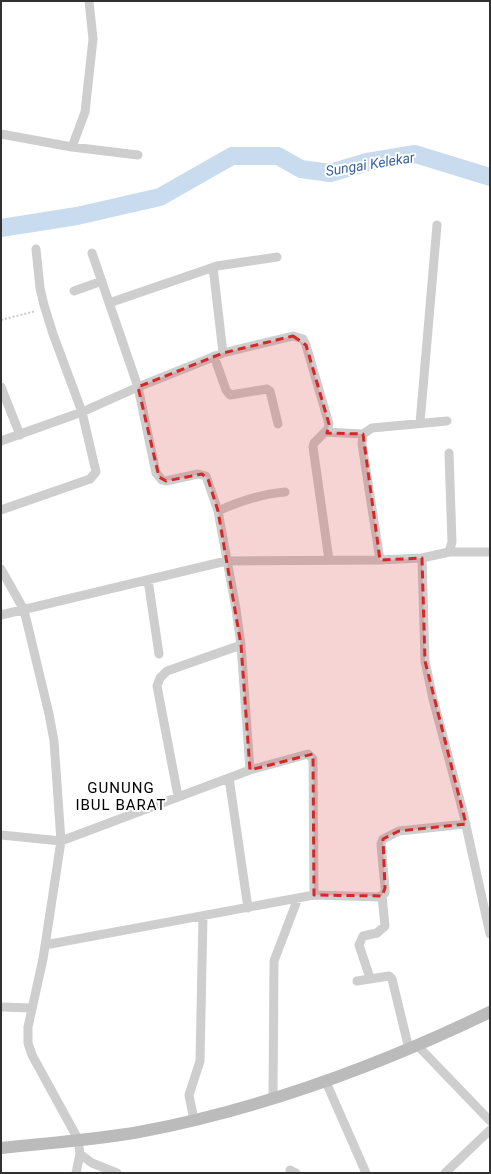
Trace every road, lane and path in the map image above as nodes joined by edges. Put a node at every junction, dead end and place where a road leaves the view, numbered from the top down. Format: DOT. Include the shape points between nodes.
graph roads {
  1 [pos="89,1"];
  2 [pos="1,134"];
  3 [pos="72,147"];
  4 [pos="138,155"];
  5 [pos="437,225"];
  6 [pos="36,249"];
  7 [pos="92,253"];
  8 [pos="277,258"];
  9 [pos="213,267"];
  10 [pos="102,281"];
  11 [pos="74,291"];
  12 [pos="109,303"];
  13 [pos="45,308"];
  14 [pos="1,320"];
  15 [pos="219,355"];
  16 [pos="1,387"];
  17 [pos="138,387"];
  18 [pos="82,412"];
  19 [pos="447,421"];
  20 [pos="420,423"];
  21 [pos="278,424"];
  22 [pos="324,432"];
  23 [pos="362,434"];
  24 [pos="20,435"];
  25 [pos="1,441"];
  26 [pos="448,453"];
  27 [pos="285,492"];
  28 [pos="1,510"];
  29 [pos="218,511"];
  30 [pos="448,552"];
  31 [pos="490,552"];
  32 [pos="422,558"];
  33 [pos="329,560"];
  34 [pos="380,560"];
  35 [pos="226,561"];
  36 [pos="1,569"];
  37 [pos="148,580"];
  38 [pos="24,610"];
  39 [pos="1,615"];
  40 [pos="241,645"];
  41 [pos="159,654"];
  42 [pos="250,770"];
  43 [pos="229,778"];
  44 [pos="178,796"];
  45 [pos="466,824"];
  46 [pos="1,835"];
  47 [pos="61,840"];
  48 [pos="314,895"];
  49 [pos="382,896"];
  50 [pos="298,898"];
  51 [pos="248,908"];
  52 [pos="202,916"];
  53 [pos="490,934"];
  54 [pos="44,945"];
  55 [pos="370,978"];
  56 [pos="357,981"];
  57 [pos="1,1007"];
  58 [pos="32,1008"];
  59 [pos="490,1012"];
  60 [pos="414,1048"];
  61 [pos="326,1082"];
  62 [pos="273,1099"];
  63 [pos="194,1120"];
  64 [pos="490,1121"];
  65 [pos="490,1130"];
  66 [pos="78,1140"];
  67 [pos="1,1148"];
  68 [pos="80,1154"];
  69 [pos="76,1173"];
  70 [pos="117,1173"];
  71 [pos="366,1173"];
  72 [pos="445,1173"];
  1 -- 3 [label="street" via="93,31 86,104"];
  2 -- 3 [label="street"];
  3 -- 4 [label="street"];
  5 -- 20 [label="street"];
  6 -- 13 [label="street"];
  7 -- 10 [label="street"];
  8 -- 9 [label="street"];
  9 -- 12 [label="street"];
  9 -- 15 [label="street"];
  10 -- 11 [label="street"];
  10 -- 12 [label="street"];
  12 -- 17 [label="street"];
  13 -- 14 [label="path"];
  13 -- 18 [label="street"];
  15 -- 17 [label="street"];
  15 -- 21 [label="street" via="226,390 230,395 267,389 270,391"];
  15 -- 22 [label="street" via="293,336 302,339 329,424"];
  16 -- 24 [label="street"];
  17 -- 18 [label="street"];
  17 -- 29 [label="street" via="158,477 166,481 202,474 208,479"];
  18 -- 24 [label="street"];
  18 -- 28 [label="street" via="96,468 93,477"];
  19 -- 20 [label="street"];
  20 -- 23 [label="street" via="372,428"];
  22 -- 23 [label="street"];
  22 -- 33 [label="street" via="316,439 313,447"];
  23 -- 34 [label="street"];
  24 -- 25 [label="street"];
  26 -- 30 [label="street" via="452,542"];
  27 -- 29 [label="street" via="240,501"];
  29 -- 35 [label="street"];
  30 -- 31 [label="street"];
  30 -- 32 [label="street"];
  32 -- 34 [label="street"];
  32 -- 45 [label="street" via="425,662"];
  33 -- 34 [label="street"];
  33 -- 35 [label="street"];
  35 -- 37 [label="street"];
  35 -- 40 [label="street"];
  36 -- 38 [label="street"];
  37 -- 38 [label="street"];
  37 -- 41 [label="street"];
  38 -- 39 [label="street"];
  38 -- 47 [label="street" via="54,741"];
  40 -- 42 [label="street"];
  40 -- 44 [label="street" via="167,671 160,678 157,686"];
  42 -- 43 [label="street"];
  42 -- 48 [label="street" via="304,754 313,759"];
  43 -- 44 [label="street"];
  43 -- 51 [label="street"];
  44 -- 47 [label="street"];
  45 -- 49 [label="street" via="399,831 383,839 381,844 386,888"];
  45 -- 53 [label="street"];
  46 -- 47 [label="street"];
  47 -- 54 [label="street"];
  48 -- 49 [label="street"];
  48 -- 50 [label="street"];
  49 -- 55 [label="street" via="385,926 377,933 363,936 359,945"];
  50 -- 51 [label="street"];
  50 -- 62 [label="street" via="274,962"];
  51 -- 52 [label="street"];
  52 -- 54 [label="street"];
  52 -- 63 [label="street" via="200,1062 189,1095"];
  54 -- 58 [label="street"];
  55 -- 56 [label="street"];
  55 -- 60 [label="street" via="384,975 392,979"];
  57 -- 58 [label="street"];
  58 -- 66 [label="street" via="28,1027 28,1043 32,1055"];
  59 -- 60 [label="street"];
  60 -- 61 [label="street"];
  60 -- 64 [label="street"];
  61 -- 62 [label="street"];
  61 -- 71 [label="street"];
  62 -- 63 [label="street"];
  63 -- 66 [label="street" via="138,1132"];
  65 -- 72 [label="street"];
  66 -- 67 [label="street"];
  66 -- 68 [label="street"];
  68 -- 69 [label="street"];
  68 -- 70 [label="street" via="92,1163"];
}
